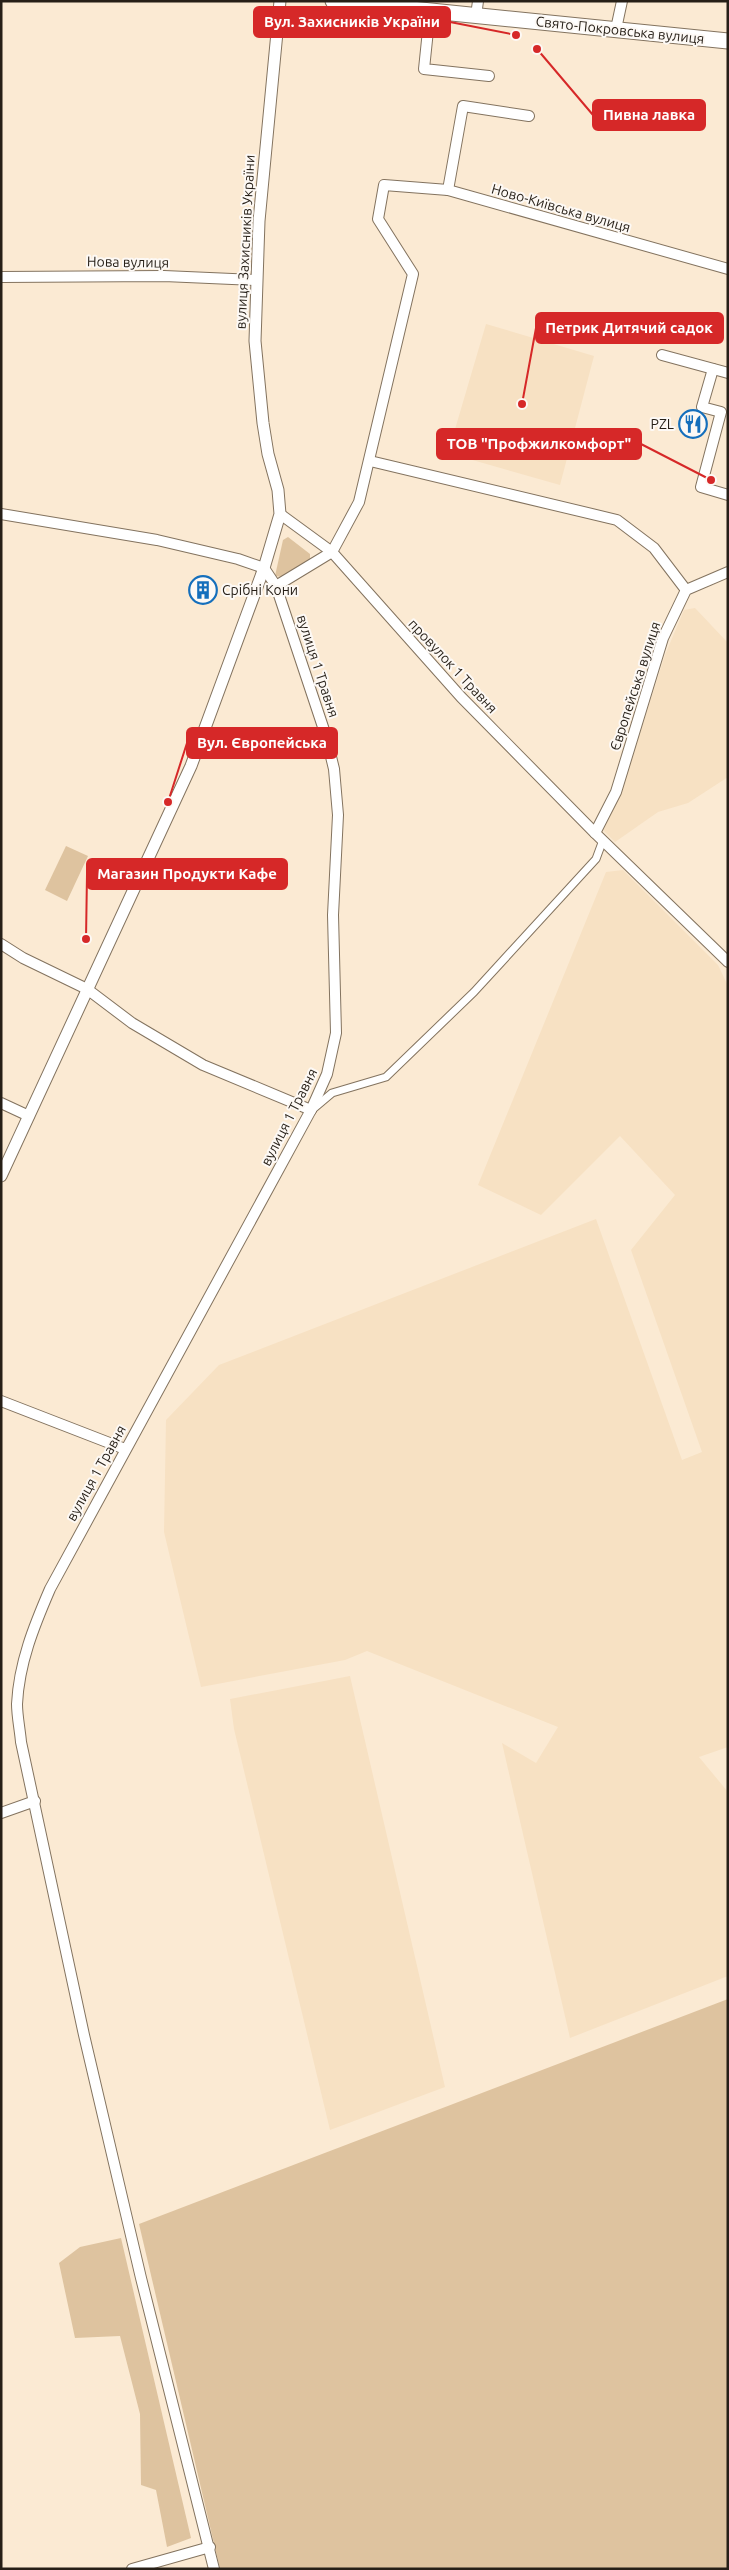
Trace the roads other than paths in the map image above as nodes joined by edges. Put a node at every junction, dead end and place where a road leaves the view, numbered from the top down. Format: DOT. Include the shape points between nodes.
graph roads {
  1 [pos="280,1"];
  2 [pos="336,1"];
  3 [pos="622,1"];
  4 [pos="477,8"];
  5 [pos="430,11"];
  6 [pos="616,29"];
  7 [pos="728,41"];
  8 [pos="489,76"];
  9 [pos="529,116"];
  10 [pos="448,190"];
  11 [pos="728,269"];
  12 [pos="1,277"];
  13 [pos="255,280"];
  14 [pos="662,355"];
  15 [pos="712,369"];
  16 [pos="728,373"];
  17 [pos="370,461"];
  18 [pos="728,495"];
  19 [pos="1,514"];
  20 [pos="280,514"];
  21 [pos="332,552"];
  22 [pos="264,568"];
  23 [pos="728,572"];
  24 [pos="276,586"];
  25 [pos="686,590"];
  26 [pos="599,837"];
  27 [pos="1,944"];
  28 [pos="728,962"];
  29 [pos="87,989"];
  30 [pos="1,1103"];
  31 [pos="311,1110"];
  32 [pos="29,1116"];
  33 [pos="1,1176"];
  34 [pos="1,1401"];
  35 [pos="125,1449"];
  36 [pos="34,1801"];
  37 [pos="1,1813"];
  38 [pos="210,2547"];
  39 [pos="132,2569"];
  40 [pos="214,2569"];
  1 -- 13 [label="street, вулиця Захисників України"];
  2 -- 5 [label="main road, Свято-Покровська вулиця"];
  3 -- 6 [label="street"];
  4 -- 5 [label="main road, Свято-Покровська вулиця"];
  4 -- 6 [label="main road, Свято-Покровська вулиця"];
  5 -- 8 [label="street" via="424,69"];
  6 -- 7 [label="main road, Свято-Покровська вулиця"];
  9 -- 10 [label="street" via="463,106"];
  10 -- 11 [label="street, Ново-Київська вулиця"];
  10 -- 17 [label="street, Ново-Київська вулиця" via="384,185 378,219 413,274"];
  12 -- 13 [label="street, Нова вулиця" via="164,276"];
  13 -- 20 [label="street, вулиця Захисників України" via="255,340 263,423"];
  14 -- 15 [label="street"];
  15 -- 16 [label="street"];
  15 -- 18 [label="street" via="702,407 722,412 701,487"];
  17 -- 21 [label="street" via="359,502"];
  17 -- 25 [label="street" via="618,520 654,548"];
  19 -- 22 [label="street" via="157,540"];
  20 -- 21 [label="street, провулок 1 Травня"];
  20 -- 22 [label="street, вулиця Захисників України"];
  21 -- 24 [label="street"];
  21 -- 26 [label="street, провулок 1 Травня" via="461,697"];
  22 -- 24 [label="street, вулиця 1 Травня"];
  22 -- 29 [label="street, вулиця Захисників України" via="191,766"];
  23 -- 25 [label="street"];
  24 -- 31 [label="street, вулиця 1 Травня" via="326,736 334,769 338,815 333,915 336,1033 327,1074"];
  25 -- 26 [label="street, Європейська вулиця" via="663,638"];
  26 -- 28 [label="street, провулок 1 Травня"];
  26 -- 31 [label="street" via="596,859 474,992 386,1077 332,1093"];
  27 -- 29 [label="street"];
  29 -- 31 [label="street" via="132,1023 202,1065"];
  29 -- 32 [label="street, вулиця Захисників України"];
  30 -- 32 [label="street"];
  31 -- 35 [label="street, вулиця 1 Травня"];
  32 -- 33 [label="street, вулиця Захисників України"];
  34 -- 35 [label="street"];
  35 -- 36 [label="street, вулиця 1 Травня" via="50,1589 33,1626 23,1661 17,1704 21,1742"];
  36 -- 37 [label="street"];
  36 -- 38 [label="street, вулиця 1 Травня" via="141,2278"];
  38 -- 39 [label="street"];
  38 -- 40 [label="street, вулиця 1 Травня"];
}
